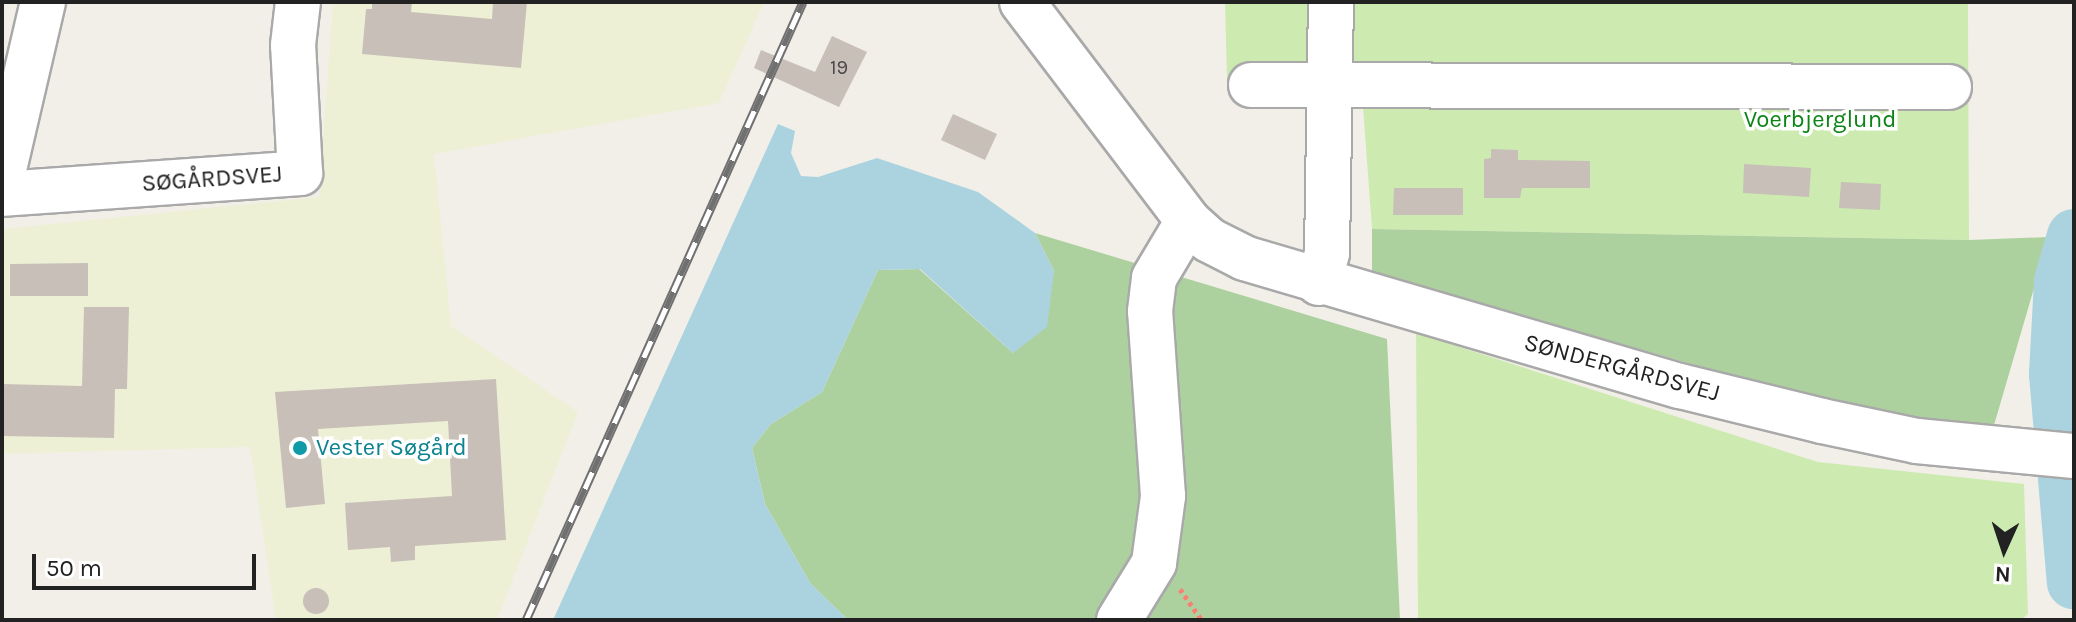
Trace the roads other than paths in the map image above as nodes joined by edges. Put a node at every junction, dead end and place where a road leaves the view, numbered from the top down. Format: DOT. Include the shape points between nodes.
graph roads {
  1 [pos="43,2"];
  2 [pos="298,2"];
  3 [pos="1022,2"];
  4 [pos="1331,2"];
  5 [pos="1251,85"];
  6 [pos="1331,85"];
  7 [pos="1949,87"];
  8 [pos="2,178"];
  9 [pos="2,194"];
  10 [pos="1188,221"];
  11 [pos="1319,283"];
  12 [pos="2074,456"];
  13 [pos="1119,620"];
  1 -- 8 [label="street"];
  2 -- 9 [label="street, SØGÅRDSVEJ" via="293,45 300,173"];
  3 -- 10 [label="street, SØNDERGÅRDSVEJ"];
  4 -- 6 [label="street"];
  5 -- 6 [label="street"];
  6 -- 7 [label="street"];
  6 -- 11 [label="street" via="1327,253"];
  10 -- 11 [label="street, SØNDERGÅRDSVEJ" via="1209,240 1244,258"];
  10 -- 13 [label="street" via="1154,278 1150,311 1163,496 1154,563"];
  11 -- 12 [label="street, SØNDERGÅRDSVEJ" via="1680,386 1917,441"];
}
